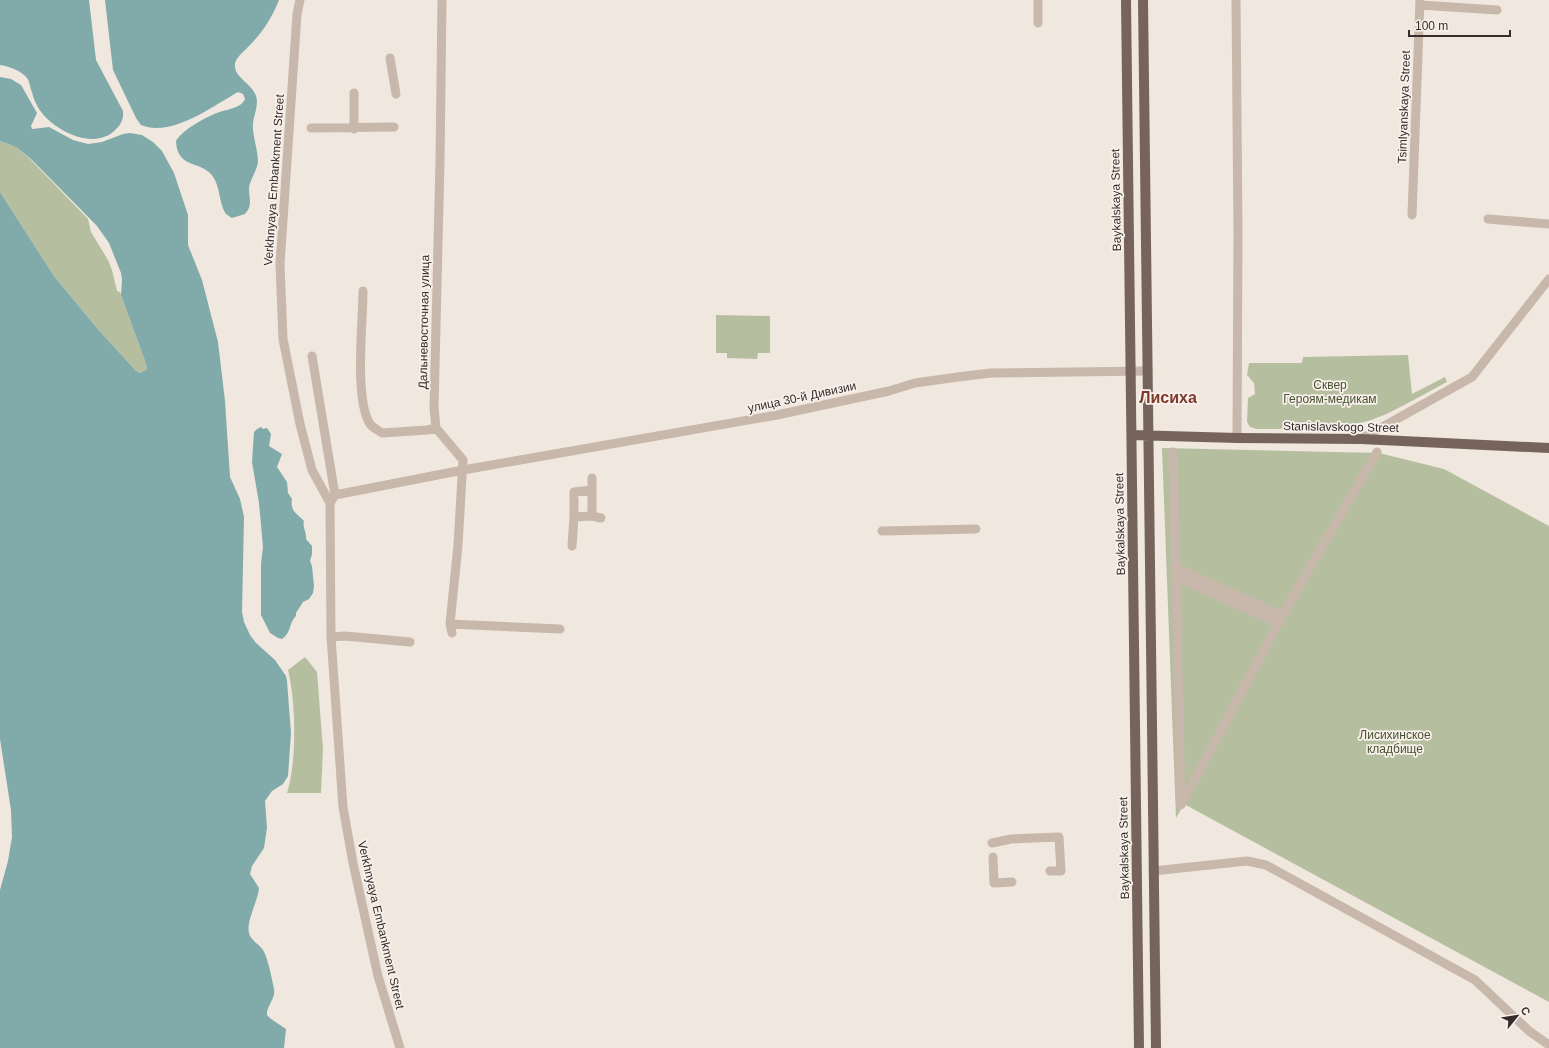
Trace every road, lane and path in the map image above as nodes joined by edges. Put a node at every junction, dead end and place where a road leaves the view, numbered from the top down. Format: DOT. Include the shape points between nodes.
graph roads {
  1 [pos="300,0"];
  2 [pos="442,0"];
  3 [pos="1038,0"];
  4 [pos="1126,0"];
  5 [pos="1143,0"];
  6 [pos="1236,0"];
  7 [pos="1420,2"];
  8 [pos="1497,10"];
  9 [pos="1038,23"];
  10 [pos="390,58"];
  11 [pos="354,93"];
  12 [pos="396,94"];
  13 [pos="394,127"];
  14 [pos="311,128"];
  15 [pos="354,128"];
  16 [pos="1412,215"];
  17 [pos="1488,219"];
  18 [pos="1549,224"];
  19 [pos="1549,280"];
  20 [pos="363,291"];
  21 [pos="312,356"];
  22 [pos="1148,370"];
  23 [pos="1131,371"];
  24 [pos="436,428"];
  25 [pos="1132,435"];
  26 [pos="1149,435"];
  27 [pos="1237,438"];
  28 [pos="1361,439"];
  29 [pos="1549,448"];
  30 [pos="1173,452"];
  31 [pos="1377,452"];
  32 [pos="463,470"];
  33 [pos="592,478"];
  34 [pos="592,490"];
  35 [pos="333,499"];
  36 [pos="574,517"];
  37 [pos="976,529"];
  38 [pos="882,530"];
  39 [pos="572,546"];
  40 [pos="1175,567"];
  41 [pos="1176,577"];
  42 [pos="1280,620"];
  43 [pos="560,630"];
  44 [pos="331,637"];
  45 [pos="410,642"];
  46 [pos="992,844"];
  47 [pos="993,858"];
  48 [pos="1050,871"];
  49 [pos="1153,871"];
  50 [pos="1012,882"];
  51 [pos="1549,1045"];
  52 [pos="400,1048"];
  53 [pos="1140,1048"];
  54 [pos="1156,1048"];
  1 -- 35 [label="street, Verkhnyaya Embankment Street" via="280,264 283,339 312,470"];
  2 -- 24 [label="street, Дальневосточная улица" via="434,408"];
  3 -- 9 [label="street"];
  4 -- 23 [label="main road, Baykalskaya Street"];
  5 -- 22 [label="main road"];
  6 -- 27 [label="street"];
  7 -- 8 [label="street"];
  7 -- 16 [label="street, Tsimlyanskaya Street"];
  10 -- 12 [label="street"];
  11 -- 15 [label="street"];
  13 -- 15 [label="street"];
  14 -- 15 [label="street"];
  17 -- 18 [label="street"];
  19 -- 28 [label="street" via="1472,377"];
  20 -- 24 [label="street" via="360,344 363,402 370,423 382,433"];
  21 -- 35 [label="street, Verkhnyaya Embankment Street"];
  22 -- 23 [label="street, улица 30-й Дивизии"];
  22 -- 26 [label="main road"];
  23 -- 25 [label="main road, Baykalskaya Street"];
  23 -- 32 [label="street, улица 30-й Дивизии" via="991,373 958,376 915,383 777,415"];
  24 -- 32 [label="street" via="464,460"];
  25 -- 26 [label="main road, Stanislavskogo Street"];
  25 -- 53 [label="main road, Baykalskaya Street"];
  26 -- 27 [label="main road, Stanislavskogo Street"];
  26 -- 49 [label="main road"];
  27 -- 28 [label="main road, Stanislavskogo Street"];
  28 -- 29 [label="main road, Stanislavskogo Street"];
  30 -- 40 [label="street"];
  31 -- 42 [label="street"];
  32 -- 35 [label="street, улица 30-й Дивизии"];
  32 -- 43 [label="street" via="451,628"];
  33 -- 34 [label="street"];
  34 -- 36 [label="street" via="574,492"];
  34 -- 36 [label="street" via="596,517"];
  35 -- 44 [label="street, Verkhnyaya Embankment Street"];
  36 -- 39 [label="street"];
  37 -- 38 [label="street"];
  40 -- 41 [label="street"];
  40 -- 42 [label="street"];
  41 -- 42 [label="street"];
  41 -- 42 [label="street" via="1181,805"];
  44 -- 45 [label="street"];
  44 -- 52 [label="street, Verkhnyaya Embankment Street" via="343,806 378,976"];
  46 -- 48 [label="street" via="1011,839 1059,837 1061,871"];
  47 -- 50 [label="street" via="994,883"];
  49 -- 51 [label="street" via="1247,861 1266,865 1475,980 1529,1031"];
  49 -- 54 [label="main road"];
}
